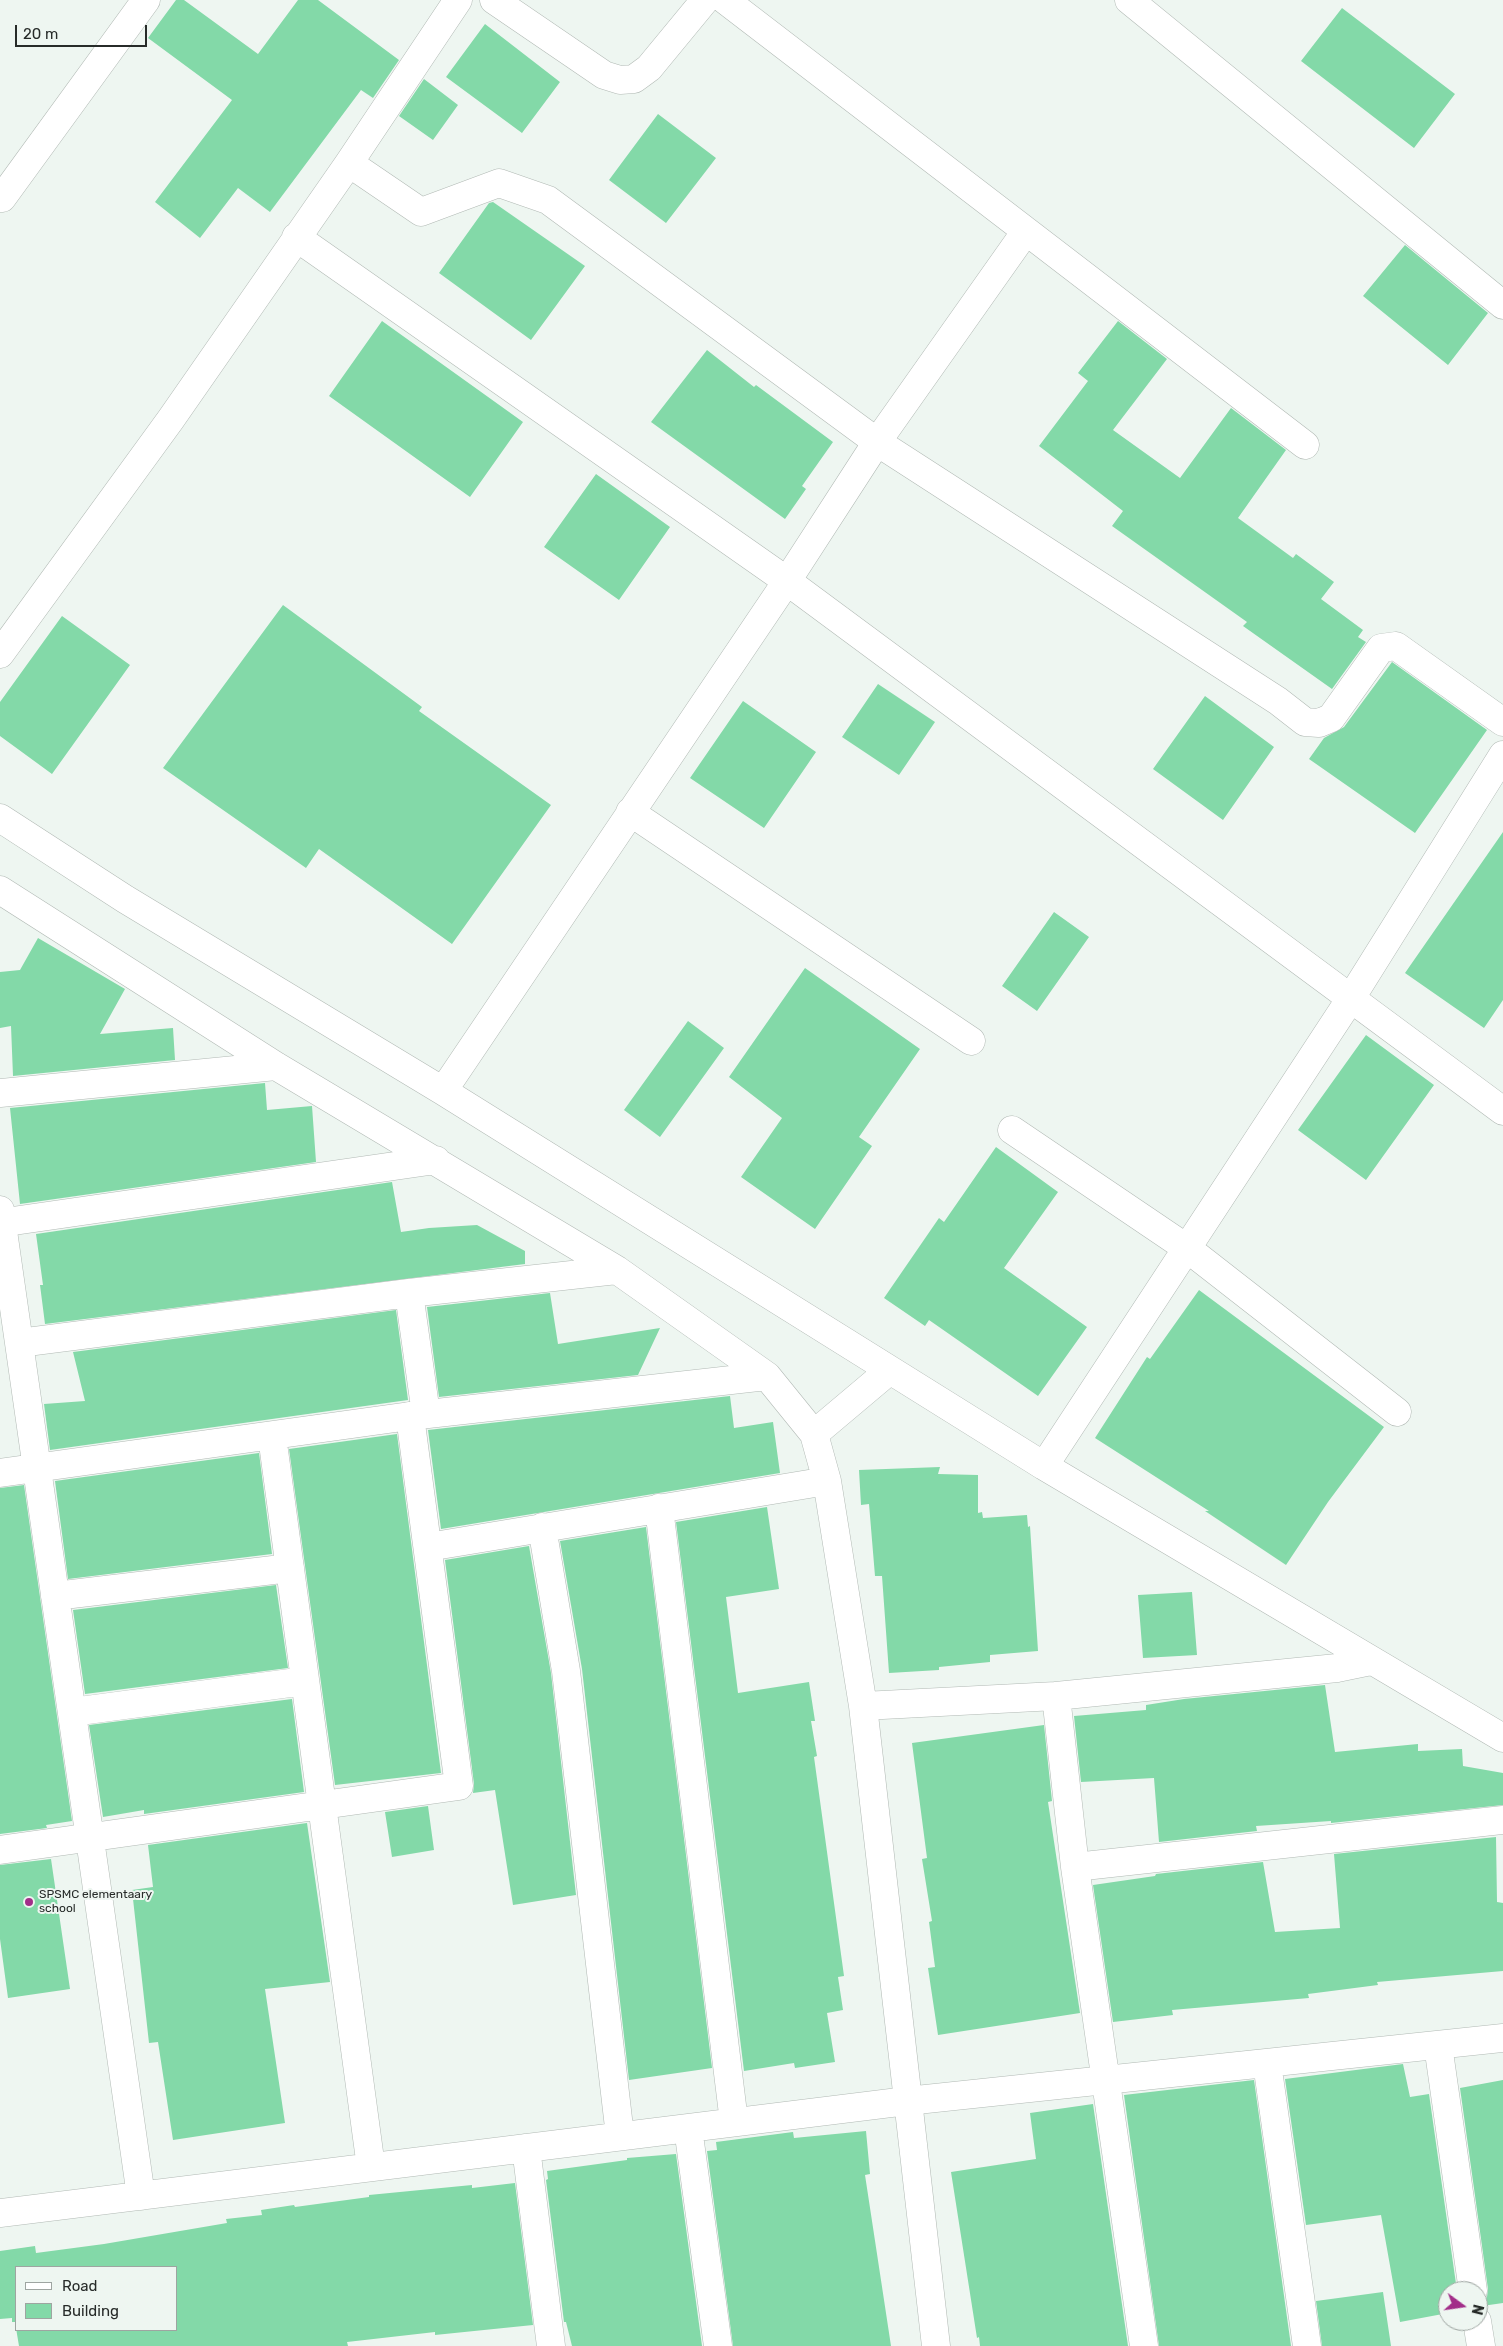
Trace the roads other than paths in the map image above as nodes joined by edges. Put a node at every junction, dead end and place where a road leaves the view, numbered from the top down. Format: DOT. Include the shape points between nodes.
graph roads {
  1 [pos="146,0"];
  2 [pos="458,0"];
  3 [pos="494,0"];
  4 [pos="705,0"];
  5 [pos="725,0"];
  6 [pos="1129,0"];
  7 [pos="349,162"];
  8 [pos="2,198"];
  9 [pos="1026,231"];
  10 [pos="296,237"];
  11 [pos="1503,305"];
  12 [pos="877,442"];
  13 [pos="1305,445"];
  14 [pos="787,580"];
  15 [pos="0,654"];
  16 [pos="1503,722"];
  17 [pos="1503,755"];
  18 [pos="630,812"];
  19 [pos="0,818"];
  20 [pos="0,890"];
  21 [pos="1351,998"];
  22 [pos="971,1041"];
  23 [pos="276,1066"];
  24 [pos="443,1091"];
  25 [pos="0,1093"];
  26 [pos="1503,1111"];
  27 [pos="1012,1130"];
  28 [pos="436,1160"];
  29 [pos="1,1219"];
  30 [pos="1188,1249"];
  31 [pos="617,1270"];
  32 [pos="409,1293"];
  33 [pos="19,1343"];
  34 [pos="890,1370"];
  35 [pos="767,1376"];
  36 [pos="1397,1412"];
  37 [pos="418,1415"];
  38 [pos="814,1434"];
  39 [pos="272,1436"];
  40 [pos="1044,1466"];
  41 [pos="37,1468"];
  42 [pos="0,1473"];
  43 [pos="827,1481"];
  44 [pos="659,1508"];
  45 [pos="542,1528"];
  46 [pos="428,1547"];
  47 [pos="290,1568"];
  48 [pos="55,1596"];
  49 [pos="1371,1661"];
  50 [pos="305,1681"];
  51 [pos="1056,1696"];
  52 [pos="863,1706"];
  53 [pos="72,1712"];
  54 [pos="1503,1738"];
  55 [pos="322,1805"];
  56 [pos="1503,1820"];
  57 [pos="89,1837"];
  58 [pos="0,1850"];
  59 [pos="1075,1868"];
  60 [pos="1503,2038"];
  61 [pos="1438,2045"];
  62 [pos="1267,2063"];
  63 [pos="1106,2080"];
  64 [pos="907,2101"];
  65 [pos="734,2122"];
  66 [pos="688,2128"];
  67 [pos="620,2136"];
  68 [pos="526,2148"];
  69 [pos="371,2167"];
  70 [pos="141,2196"];
  71 [pos="0,2213"];
  72 [pos="1472,2281"];
  73 [pos="1479,2331"];
  74 [pos="551,2346"];
  75 [pos="718,2346"];
  76 [pos="936,2346"];
  77 [pos="1144,2346"];
  78 [pos="1307,2346"];
  79 [pos="1481,2346"];
  1 -- 8 [label="street"];
  2 -- 7 [label="street"];
  3 -- 4 [label="street" via="604,74 620,80 634,79 649,68"];
  5 -- 9 [label="street"];
  6 -- 11 [label="street"];
  7 -- 10 [label="street"];
  7 -- 12 [label="street" via="421,212 499,183 548,200"];
  9 -- 12 [label="street"];
  9 -- 13 [label="street"];
  10 -- 14 [label="street"];
  10 -- 15 [label="street" via="171,419"];
  12 -- 14 [label="street"];
  12 -- 16 [label="street" via="1270,695 1305,722 1319,723 1331,718 1381,648 1396,646"];
  14 -- 18 [label="street"];
  14 -- 21 [label="street"];
  17 -- 21 [label="street"];
  18 -- 22 [label="street"];
  18 -- 24 [label="street"];
  19 -- 24 [label="street" via="125,899"];
  20 -- 23 [label="street"];
  21 -- 26 [label="street"];
  21 -- 30 [label="street"];
  23 -- 25 [label="street"];
  23 -- 28 [label="street"];
  24 -- 34 [label="street"];
  27 -- 30 [label="street"];
  28 -- 29 [label="street"];
  28 -- 31 [label="street"];
  29 -- 33 [label="street"];
  30 -- 36 [label="street"];
  30 -- 40 [label="street"];
  31 -- 32 [label="street"];
  31 -- 35 [label="street"];
  32 -- 33 [label="street"];
  32 -- 37 [label="street"];
  33 -- 41 [label="street"];
  34 -- 38 [label="street"];
  34 -- 40 [label="street"];
  35 -- 37 [label="street"];
  35 -- 38 [label="street"];
  37 -- 39 [label="street"];
  37 -- 46 [label="street"];
  38 -- 43 [label="street"];
  39 -- 41 [label="street"];
  39 -- 47 [label="street"];
  40 -- 49 [label="street"];
  41 -- 42 [label="street"];
  41 -- 48 [label="street"];
  43 -- 44 [label="street"];
  43 -- 52 [label="street"];
  44 -- 45 [label="street"];
  44 -- 65 [label="street"];
  45 -- 46 [label="street"];
  45 -- 67 [label="street" via="566,1671"];
  46 -- 55 [label="street" via="459,1786"];
  47 -- 48 [label="street"];
  47 -- 50 [label="street"];
  48 -- 53 [label="street"];
  49 -- 51 [label="street" via="1337,1668"];
  49 -- 54 [label="street"];
  50 -- 53 [label="street"];
  50 -- 55 [label="street"];
  51 -- 52 [label="street"];
  51 -- 59 [label="street"];
  52 -- 64 [label="street"];
  53 -- 57 [label="street"];
  55 -- 57 [label="street"];
  55 -- 69 [label="street"];
  56 -- 59 [label="street"];
  57 -- 58 [label="street"];
  57 -- 70 [label="street"];
  59 -- 63 [label="street"];
  60 -- 61 [label="street"];
  61 -- 62 [label="street"];
  61 -- 72 [label="street"];
  62 -- 63 [label="street"];
  62 -- 78 [label="street"];
  63 -- 64 [label="street"];
  63 -- 77 [label="street"];
  64 -- 65 [label="street"];
  64 -- 76 [label="street"];
  65 -- 66 [label="street"];
  66 -- 67 [label="street"];
  66 -- 75 [label="street"];
  67 -- 68 [label="street"];
  68 -- 69 [label="street"];
  68 -- 74 [label="street"];
  69 -- 70 [label="street"];
  70 -- 71 [label="street"];
  73 -- 79 [label="street"];
}
